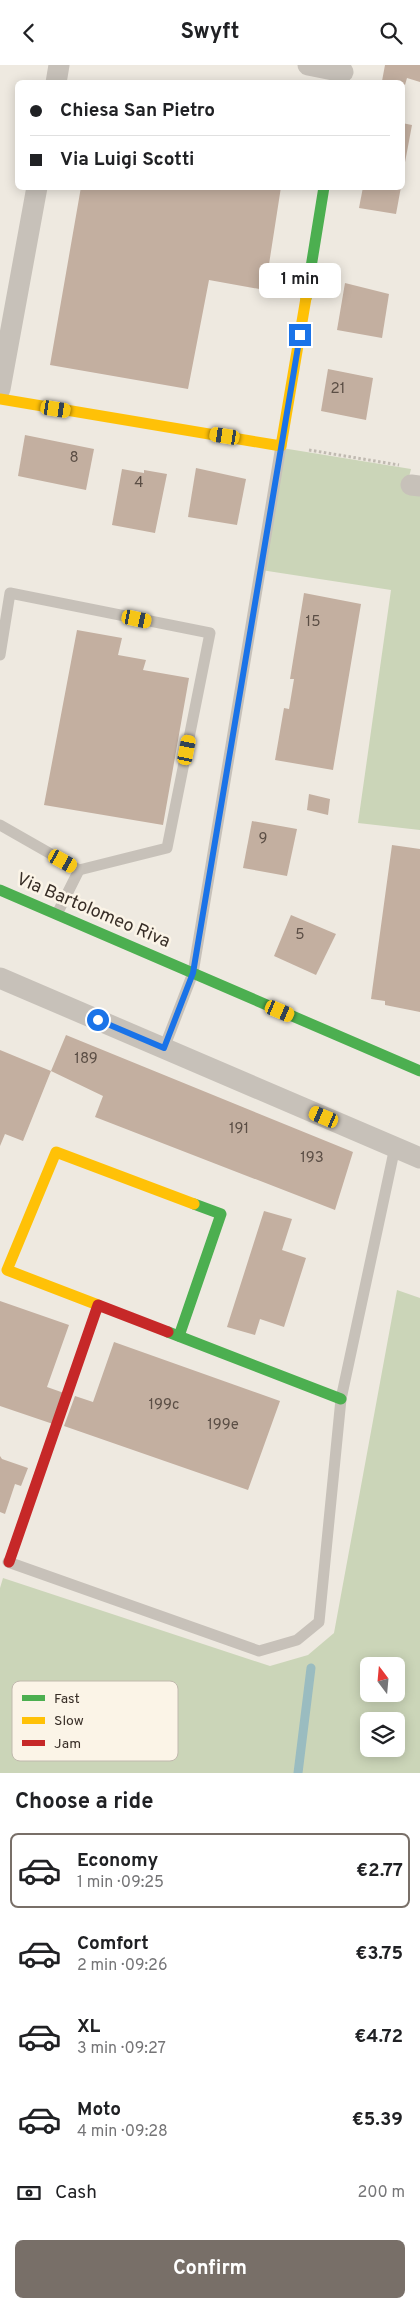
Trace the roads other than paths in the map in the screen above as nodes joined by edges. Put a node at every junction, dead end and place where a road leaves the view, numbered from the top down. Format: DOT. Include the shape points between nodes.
graph roads {
  1 [pos="59,65"];
  2 [pos="308,65"];
  3 [pos="343,73"];
  4 [pos="56,80"];
  5 [pos="36,190"];
  6 [pos="324,190"];
  7 [pos="0,389"];
  8 [pos="0,399"];
  9 [pos="281,445"];
  10 [pos="0,655"];
  11 [pos="0,825"];
  12 [pos="79,869"];
  13 [pos="0,890"];
  14 [pos="57,914"];
  15 [pos="193,973"];
  16 [pos="0,978"];
  17 [pos="164,1048"];
  18 [pos="420,1071"];
  19 [pos="395,1147"];
  20 [pos="420,1158"];
  21 [pos="98,1305"];
  22 [pos="178,1336"];
  23 [pos="341,1399"];
  24 [pos="5,1561"];
  1 -- 4 [label="street"];
  2 -- 3 [label="street"];
  5 -- 7 [label="street"];
  6 -- 9 [label="street"];
  8 -- 9 [label="street"];
  9 -- 15 [label="lane"];
  10 -- 12 [label="lane" via="10,593 210,633 167,848"];
  11 -- 12 [label="lane"];
  12 -- 14 [label="lane"];
  13 -- 14 [label="street, Via Bartolomeo Riva"];
  14 -- 15 [label="street, Via Bartolomeo Riva"];
  15 -- 17 [label="lane"];
  15 -- 18 [label="street, Via Bartolomeo Riva"];
  16 -- 17 [label="street"];
  17 -- 19 [label="street"];
  19 -- 20 [label="street"];
  19 -- 23 [label="lane"];
  21 -- 22 [label="street"];
  21 -- 22 [label="street" via="7,1270 56,1152 221,1214"];
  21 -- 24 [label="street"];
  22 -- 23 [label="street"];
  23 -- 24 [label="lane" via="319,1622 297,1640 259,1651"];
}
